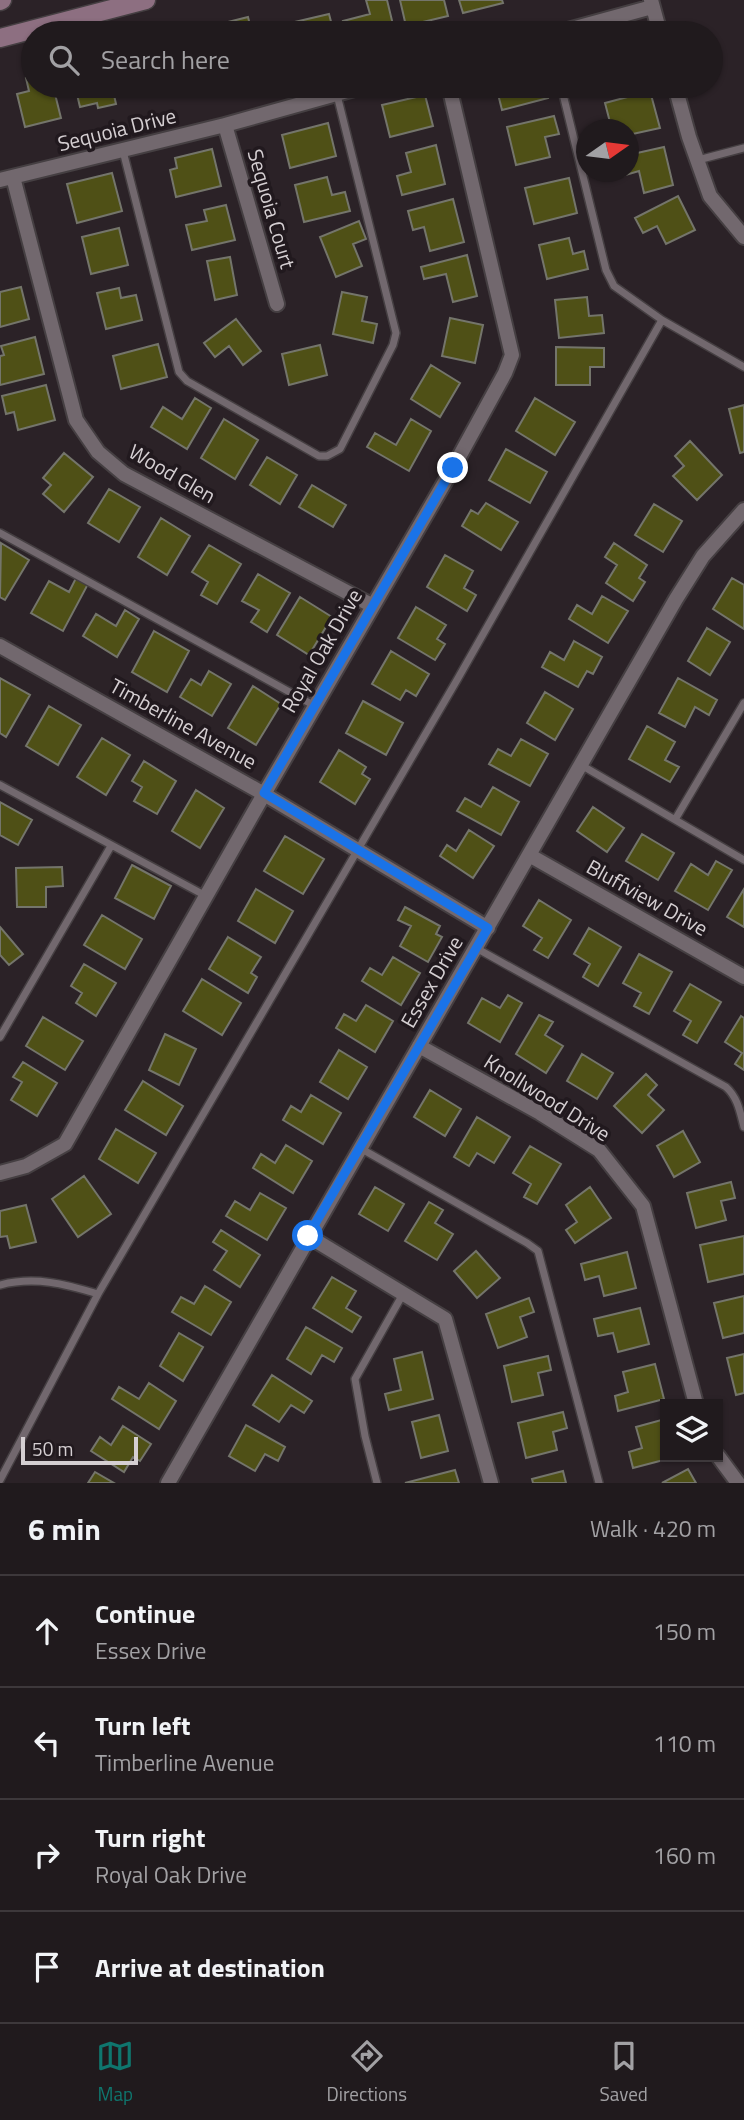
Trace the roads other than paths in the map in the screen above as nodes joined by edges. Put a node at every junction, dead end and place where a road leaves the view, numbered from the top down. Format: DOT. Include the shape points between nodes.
graph roads {
  1 [pos="146,0"];
  2 [pos="651,4"];
  3 [pos="65,21"];
  4 [pos="596,21"];
  5 [pos="656,21"];
  6 [pos="21,33"];
  7 [pos="0,38"];
  8 [pos="323,98"];
  9 [pos="338,98"];
  10 [pos="452,98"];
  11 [pos="564,98"];
  12 [pos="679,98"];
  13 [pos="225,125"];
  14 [pos="744,148"];
  15 [pos="123,150"];
  16 [pos="698,160"];
  17 [pos="6,178"];
  18 [pos="744,237"];
  19 [pos="277,304"];
  20 [pos="662,320"];
  21 [pos="744,367"];
  22 [pos="744,510"];
  23 [pos="0,533"];
  24 [pos="373,606"];
  25 [pos="0,646"];
  26 [pos="744,703"];
  27 [pos="314,706"];
  28 [pos="581,765"];
  29 [pos="0,785"];
  30 [pos="264,793"];
  31 [pos="676,818"];
  32 [pos="111,846"];
  33 [pos="358,850"];
  34 [pos="529,855"];
  35 [pos="744,860"];
  36 [pos="206,896"];
  37 [pos="488,928"];
  38 [pos="476,948"];
  39 [pos="744,977"];
  40 [pos="0,1037"];
  41 [pos="419,1046"];
  42 [pos="744,1127"];
  43 [pos="360,1147"];
  44 [pos="0,1173"];
  45 [pos="308,1236"];
  46 [pos="0,1285"];
  47 [pos="98,1294"];
  48 [pos="403,1294"];
  49 [pos="695,1399"];
  50 [pos="722,1462"];
  51 [pos="0,1480"];
  52 [pos="170,1482"];
  53 [pos="377,1483"];
  54 [pos="491,1483"];
  55 [pos="599,1483"];
  56 [pos="738,1483"];
  1 -- 3 [label="main road"];
  2 -- 4 [label="street"];
  2 -- 5 [label="street"];
  6 -- 7 [label="main road"];
  8 -- 13 [label="street, Sequoia Drive"];
  9 -- 15 [label="lane" via="396,333 340,449 327,456 319,456 211,395 179,372"];
  10 -- 24 [label="street, Royal Oak Drive" via="512,355"];
  11 -- 20 [label="lane" via="606,270 614,286"];
  12 -- 16 [label="street"];
  13 -- 15 [label="street, Sequoia Drive"];
  13 -- 19 [label="street, Sequoia Court"];
  14 -- 16 [label="lane"];
  15 -- 17 [label="street, Sequoia Drive"];
  16 -- 18 [label="street" via="710,196"];
  17 -- 24 [label="street, Wood Glen" via="76,420 99,452 124,474"];
  20 -- 21 [label="lane"];
  20 -- 33 [label="lane"];
  22 -- 28 [label="street, Essex Drive" via="703,555"];
  23 -- 27 [label="lane"];
  24 -- 27 [label="street, Royal Oak Drive"];
  25 -- 30 [label="street, Timberline Avenue"];
  26 -- 31 [label="lane"];
  27 -- 30 [label="street, Royal Oak Drive"];
  28 -- 31 [label="lane"];
  28 -- 34 [label="street, Essex Drive"];
  29 -- 32 [label="lane"];
  30 -- 33 [label="street, Timberline Avenue"];
  30 -- 36 [label="street, Royal Oak Drive"];
  31 -- 35 [label="lane"];
  32 -- 36 [label="lane"];
  32 -- 40 [label="lane"];
  33 -- 37 [label="street, Timberline Avenue"];
  33 -- 47 [label="lane"];
  34 -- 37 [label="street, Essex Drive"];
  34 -- 39 [label="street, Bluffview Drive"];
  36 -- 44 [label="street, Royal Oak Drive" via="65,1144 26,1166"];
  37 -- 38 [label="street, Essex Drive"];
  38 -- 41 [label="street, Essex Drive"];
  38 -- 42 [label="lane" via="726,1087 738,1104"];
  41 -- 43 [label="street, Essex Drive"];
  41 -- 49 [label="street, Knollwood Drive" via="599,1150 643,1206"];
  43 -- 45 [label="street, Essex Drive"];
  43 -- 55 [label="lane" via="538,1251"];
  45 -- 48 [label="street"];
  45 -- 52 [label="street, Essex Drive"];
  46 -- 47 [label="lane" via="38,1280"];
  47 -- 51 [label="lane"];
  48 -- 53 [label="lane" via="355,1380"];
  48 -- 54 [label="street" via="445,1319"];
  50 -- 56 [label="street"];
}
